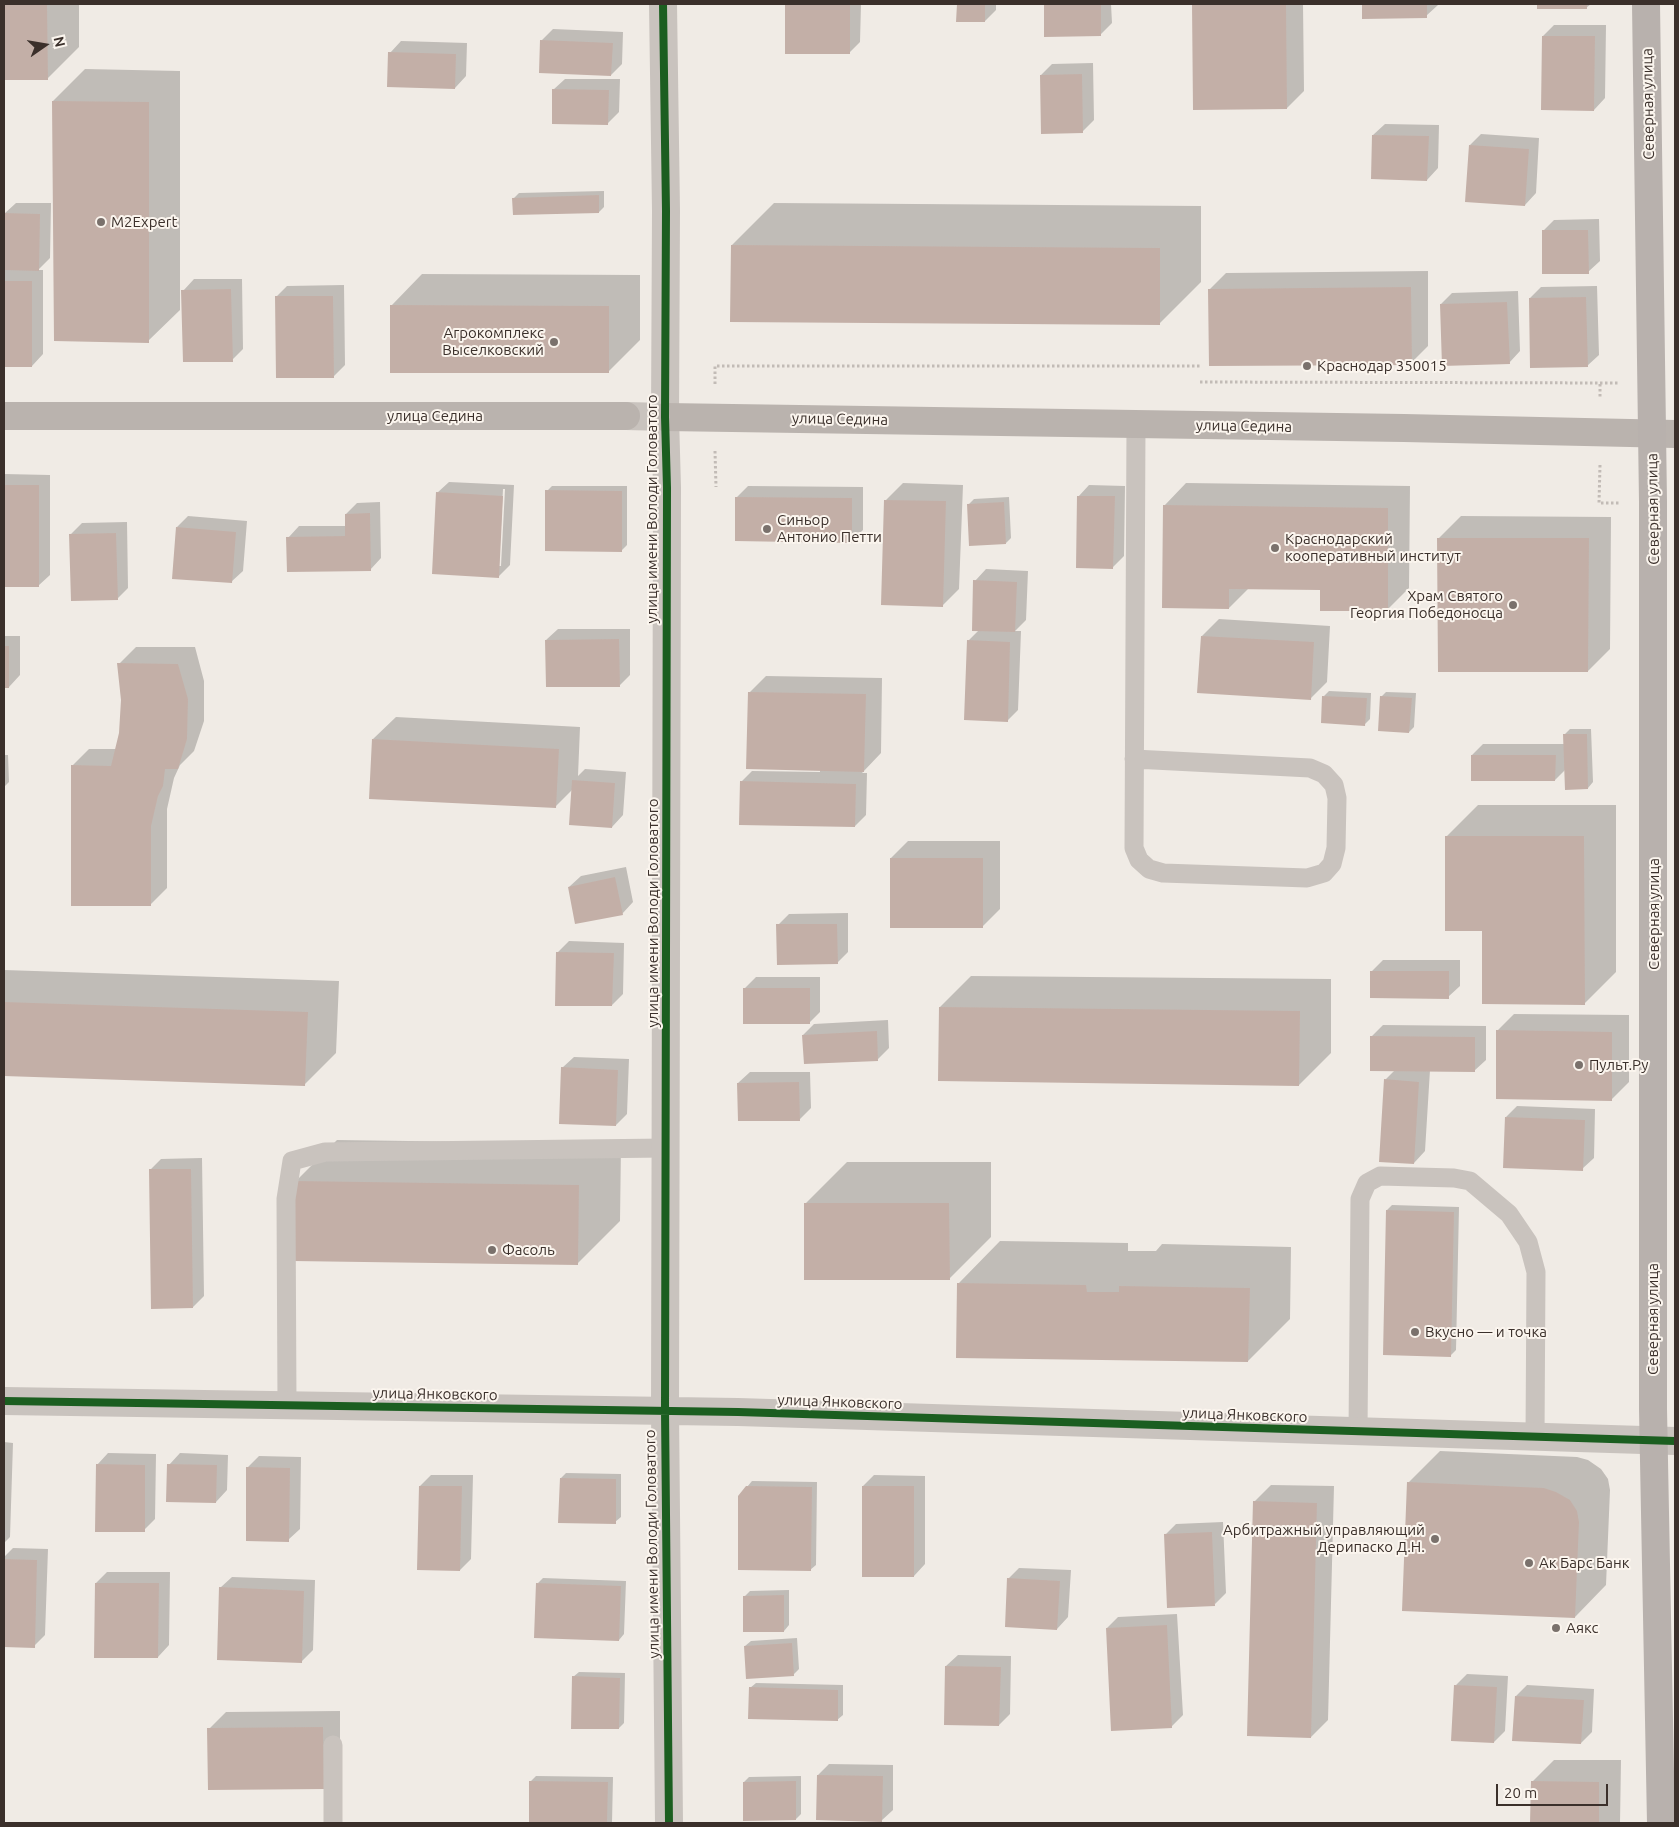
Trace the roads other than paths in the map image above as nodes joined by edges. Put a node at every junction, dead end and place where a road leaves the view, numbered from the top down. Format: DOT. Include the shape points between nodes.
graph roads {
  1 [pos="664,4"];
  2 [pos="1646,4"];
  3 [pos="4,416"];
  4 [pos="626,416"];
  5 [pos="665,417"];
  6 [pos="1136,425"];
  7 [pos="1664,441"];
  8 [pos="1134,760"];
  9 [pos="666,1148"];
  10 [pos="4,1401"];
  11 [pos="287,1406"];
  12 [pos="665,1411"];
  13 [pos="1358,1432"];
  14 [pos="1535,1438"];
  15 [pos="1664,1441"];
  16 [pos="332,1745"];
  17 [pos="333,1823"];
  18 [pos="669,1823"];
  19 [pos="1661,1823"];
  1 -- 5 [label="street, улица имени Володи Головатого"];
  2 -- 7 [label="main road, Северная улица"];
  3 -- 4 [label="main road, улица Седина"];
  4 -- 5 [label="street, улица Седина"];
  5 -- 6 [label="main road, улица Седина"];
  5 -- 9 [label="street, улица имени Володи Головатого"];
  6 -- 7 [label="main road, улица Седина"];
  6 -- 8 [label="lane"];
  7 -- 15 [label="main road, Северная улица" via="1654,757"];
  8 -- 8 [label="lane" via="1134,848 1149,869 1163,873 1307,878 1324,873 1332,864 1336,848 1337,798 1334,785 1324,774 1310,768"];
  9 -- 11 [label="lane" via="324,1152 292,1161 286,1199"];
  9 -- 12 [label="street, улица имени Володи Головатого"];
  10 -- 11 [label="street, улица Янковского"];
  11 -- 12 [label="street, улица Янковского"];
  12 -- 13 [label="street, улица Янковского"];
  12 -- 18 [label="street, улица имени Володи Головатого"];
  13 -- 14 [label="street, улица Янковского"];
  13 -- 14 [label="lane" via="1360,1199 1367,1182 1380,1176 1454,1178 1470,1182 1509,1214 1528,1242 1536,1272"];
  14 -- 15 [label="street, улица Янковского"];
  15 -- 19 [label="main road, Северная улица"];
  16 -- 17 [label="lane"];
}
